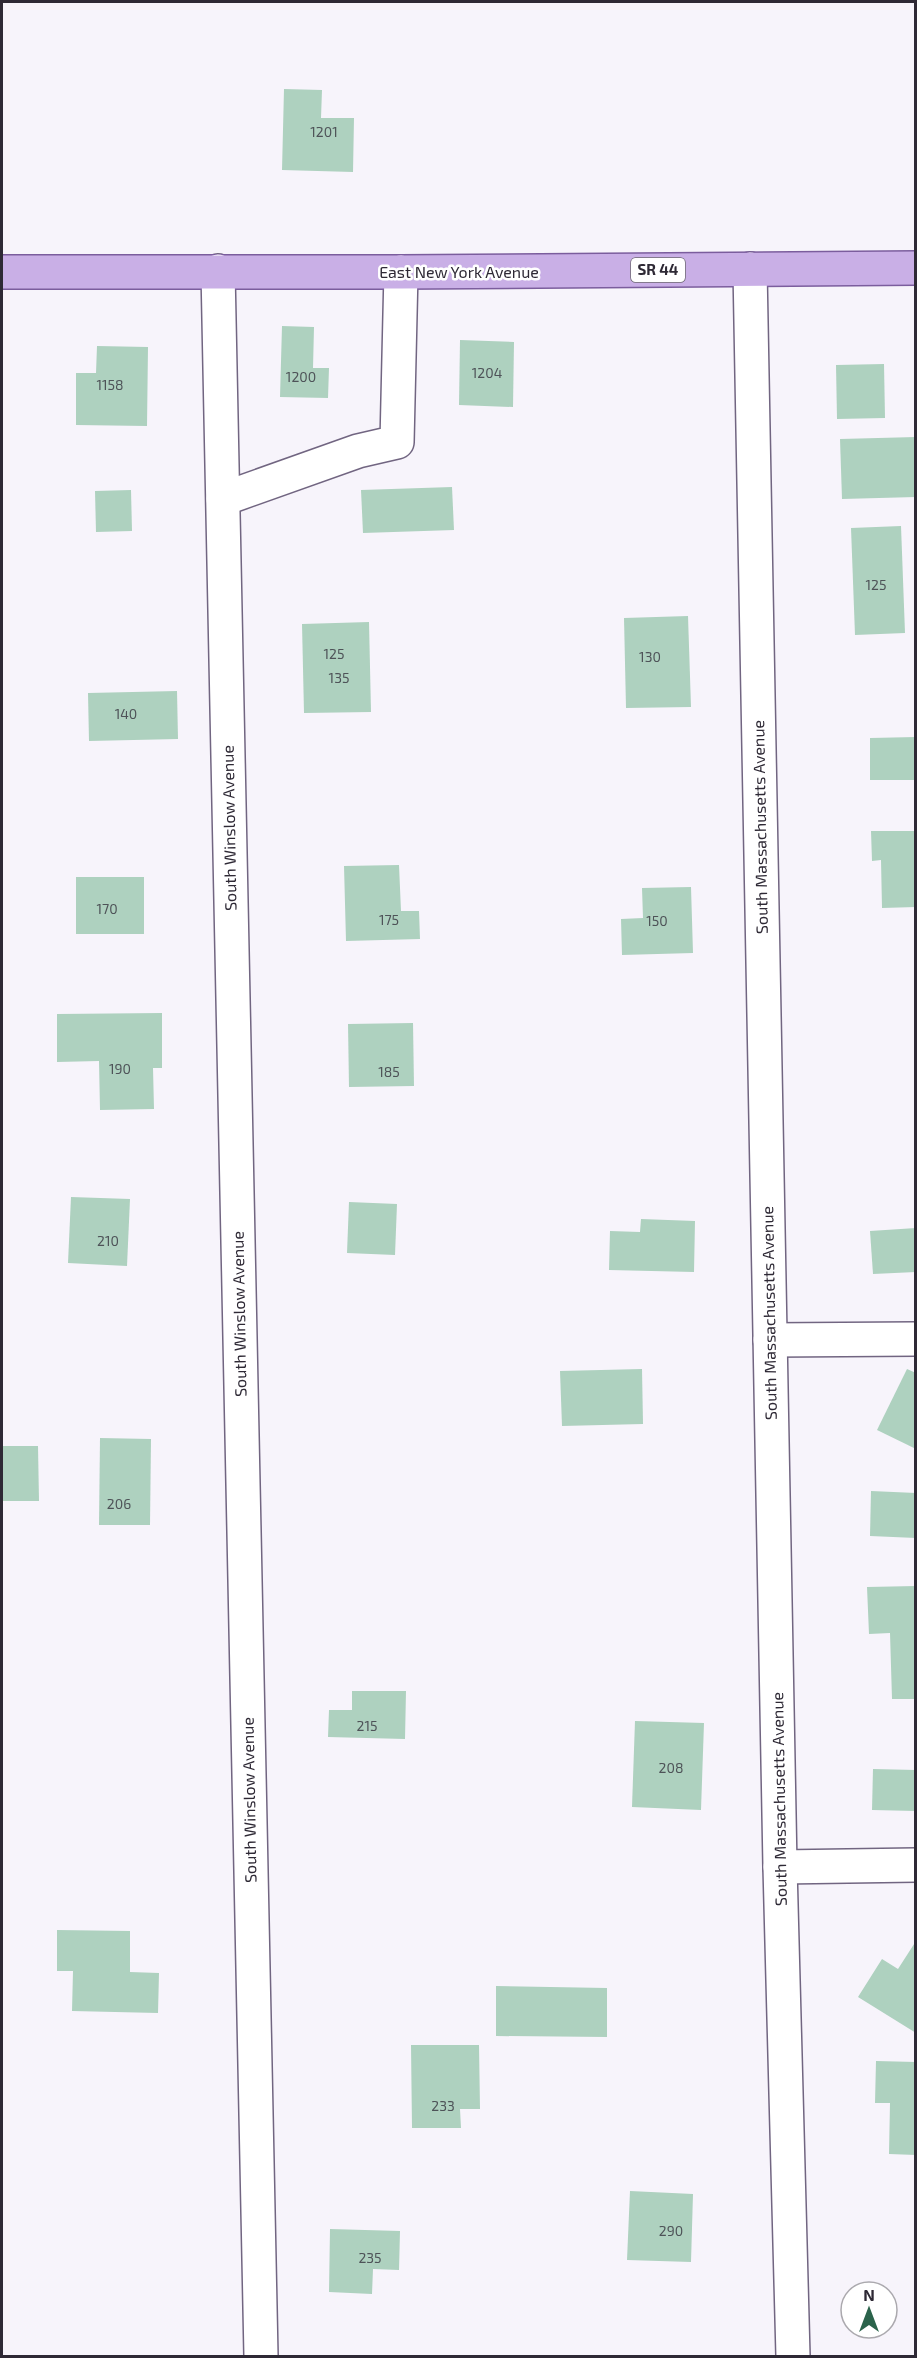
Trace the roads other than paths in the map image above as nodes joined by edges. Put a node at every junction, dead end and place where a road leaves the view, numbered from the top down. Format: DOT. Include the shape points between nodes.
graph roads {
  1 [pos="915,268"];
  2 [pos="750,269"];
  3 [pos="218,271"];
  4 [pos="2,272"];
  5 [pos="401,272"];
  6 [pos="223,499"];
  7 [pos="915,1339"];
  8 [pos="770,1340"];
  9 [pos="915,1865"];
  10 [pos="780,1867"];
  11 [pos="261,2356"];
  12 [pos="793,2356"];
  1 -- 2 [label="main road, East New York Avenue / SR 44"];
  2 -- 5 [label="main road, East New York Avenue / SR 44"];
  2 -- 8 [label="street, South Massachusetts Avenue"];
  3 -- 4 [label="main road, East New York Avenue / SR 44"];
  3 -- 5 [label="main road, East New York Avenue / SR 44"];
  3 -- 6 [label="street, South Winslow Avenue"];
  5 -- 6 [label="street" via="397,442 358,451"];
  6 -- 11 [label="street, South Winslow Avenue"];
  7 -- 8 [label="street"];
  8 -- 10 [label="street, South Massachusetts Avenue"];
  9 -- 10 [label="street"];
  10 -- 12 [label="street, South Massachusetts Avenue"];
}
